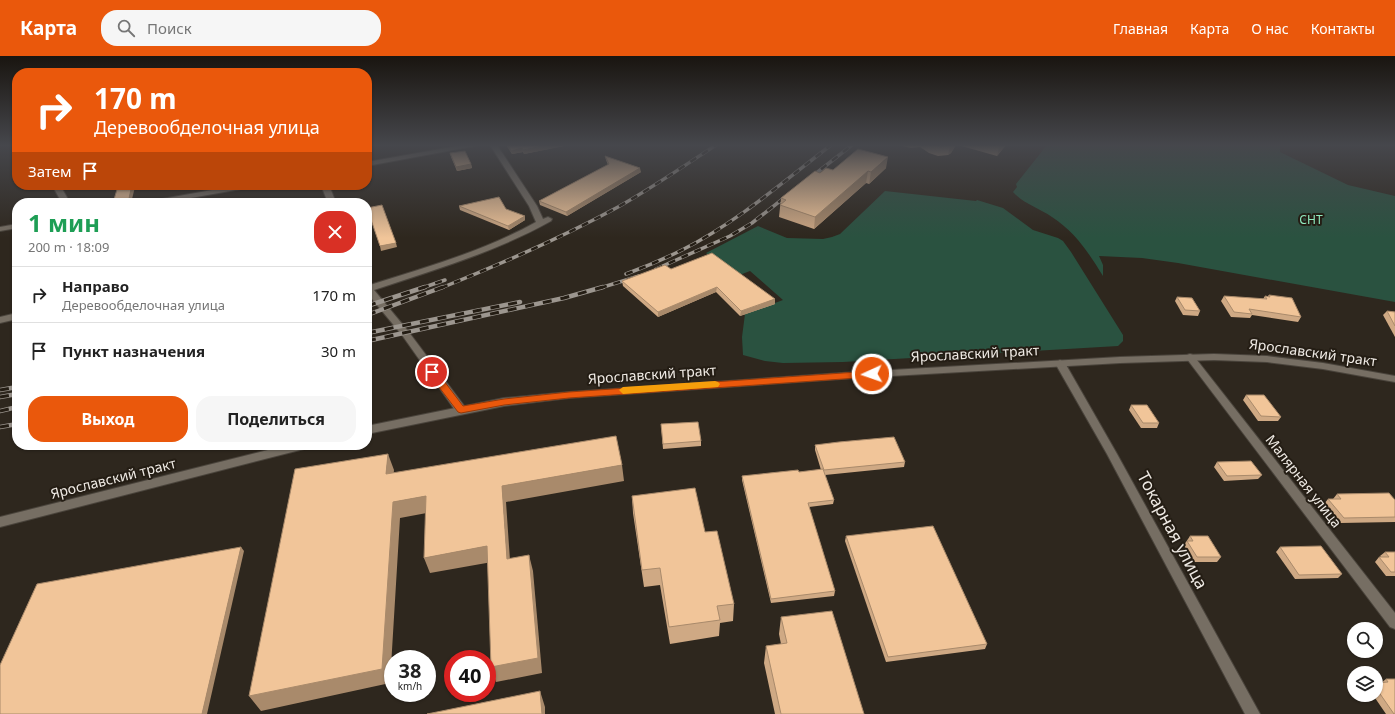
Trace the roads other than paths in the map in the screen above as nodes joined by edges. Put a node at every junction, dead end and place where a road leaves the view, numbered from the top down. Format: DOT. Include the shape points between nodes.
graph roads {
  1 [pos="513,176"];
  2 [pos="224,190"];
  3 [pos="179,198"];
  4 [pos="12,227"];
  5 [pos="0,229"];
  6 [pos="372,287"];
  7 [pos="372,293"];
  8 [pos="12,317"];
  9 [pos="0,320"];
  10 [pos="1190,357"];
  11 [pos="1060,363"];
  12 [pos="1395,379"];
  13 [pos="461,410"];
  14 [pos="372,429"];
  15 [pos="284,450"];
  16 [pos="0,522"];
  17 [pos="1395,623"];
  18 [pos="1252,714"];
  1 -- 6 [label="street" via="544,221 494,247"];
  2 -- 3 [label="street"];
  4 -- 5 [label="street"];
  7 -- 13 [label="street"];
  8 -- 9 [label="street"];
  10 -- 11 [label="street, Ярославский тракт"];
  10 -- 12 [label="street, Ярославский тракт" via="1241,357 1286,361"];
  10 -- 17 [label="street, Малярная улица"];
  11 -- 13 [label="street, Ярославский тракт" via="615,391 504,402"];
  11 -- 18 [label="street, Токарная улица" via="1109,447"];
  13 -- 14 [label="street, Ярославский тракт"];
  15 -- 16 [label="street, Ярославский тракт"];
}
